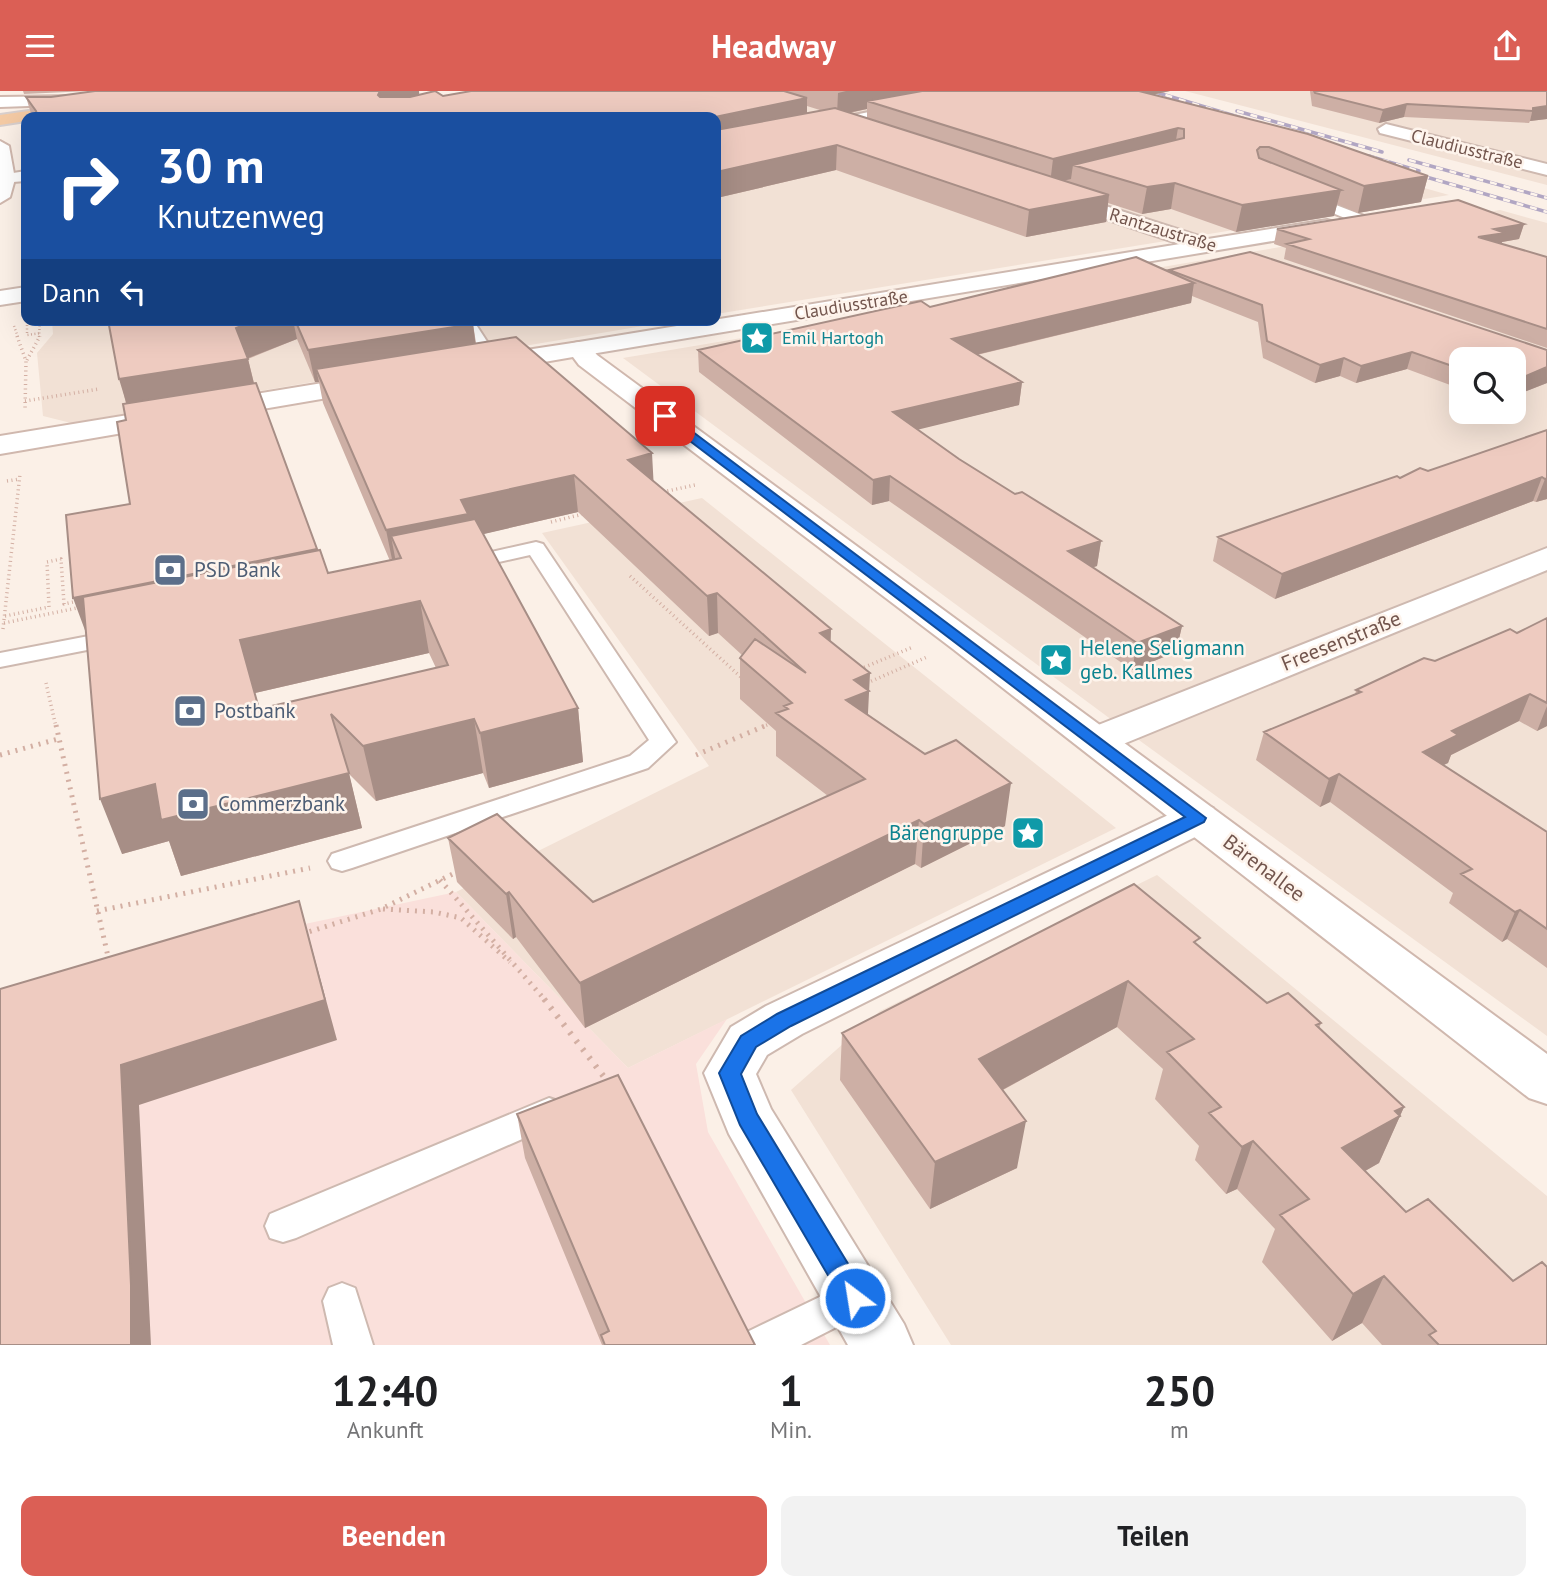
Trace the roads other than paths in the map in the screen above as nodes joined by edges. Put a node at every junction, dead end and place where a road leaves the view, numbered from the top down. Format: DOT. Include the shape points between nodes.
graph roads {
  1 [pos="995,91"];
  2 [pos="0,102"];
  3 [pos="104,107"];
  4 [pos="64,112"];
  5 [pos="92,112"];
  6 [pos="800,112"];
  7 [pos="21,117"];
  8 [pos="0,120"];
  9 [pos="836,124"];
  10 [pos="21,127"];
  11 [pos="1386,129"];
  12 [pos="0,130"];
  13 [pos="874,136"];
  14 [pos="0,146"];
  15 [pos="721,147"];
  16 [pos="1547,170"];
  17 [pos="21,177"];
  18 [pos="2,179"];
  19 [pos="1068,184"];
  20 [pos="1047,189"];
  21 [pos="1298,194"];
  22 [pos="1388,216"];
  23 [pos="1362,220"];
  24 [pos="1209,246"];
  25 [pos="1261,262"];
  26 [pos="21,295"];
  27 [pos="0,297"];
  28 [pos="469,326"];
  29 [pos="720,326"];
  30 [pos="721,326"];
  31 [pos="579,349"];
  32 [pos="493,363"];
  33 [pos="467,368"];
  34 [pos="400,379"];
  35 [pos="0,445"];
  36 [pos="1547,558"];
  37 [pos="442,568"];
  38 [pos="146,631"];
  39 [pos="0,660"];
  40 [pos="1097,740"];
  41 [pos="1198,818"];
  42 [pos="342,861"];
  43 [pos="1547,1083"];
  44 [pos="611,1086"];
  45 [pos="283,1226"];
  46 [pos="855,1298"];
  47 [pos="342,1301"];
  48 [pos="353,1345"];
  49 [pos="761,1345"];
  50 [pos="882,1345"];
  1 -- 9 [label="street"];
  2 -- 3 [label="street"];
  3 -- 4 [label="main road"];
  3 -- 5 [label="main road"];
  6 -- 9 [label="street"];
  7 -- 8 [label="main road"];
  9 -- 13 [label="street"];
  9 -- 15 [label="street"];
  10 -- 12 [label="main road"];
  11 -- 16 [label="street, Claudiusstraße"];
  14 -- 18 [label="street"];
  17 -- 18 [label="street"];
  19 -- 20 [label="lane"];
  20 -- 24 [label="street, Rantzaustraße"];
  21 -- 23 [label="lane"];
  22 -- 23 [label="street, Claudiusstraße"];
  23 -- 24 [label="street, Claudiusstraße"];
  24 -- 25 [label="street, Rantzaustraße"];
  24 -- 30 [label="street, Claudiusstraße"];
  26 -- 27 [label="street"];
  28 -- 32 [label="lane"];
  29 -- 31 [label="street, Claudiusstraße"];
  31 -- 32 [label="street, Claudiusstraße"];
  31 -- 40 [label="street, Bärenallee"];
  32 -- 33 [label="street, Claudiusstraße"];
  34 -- 35 [label="street"];
  36 -- 40 [label="street, Freesenstraße"];
  37 -- 42 [label="lane" via="536,548 663,742 639,762"];
  38 -- 39 [label="lane"];
  40 -- 41 [label="street, Bärenallee"];
  41 -- 43 [label="street, Bärenallee"];
  41 -- 46 [label="street" via="749,1041 730,1073 748,1118"];
  44 -- 45 [label="lane"];
  46 -- 49 [label="lane"];
  46 -- 50 [label="street"];
  47 -- 48 [label="lane"];
}
